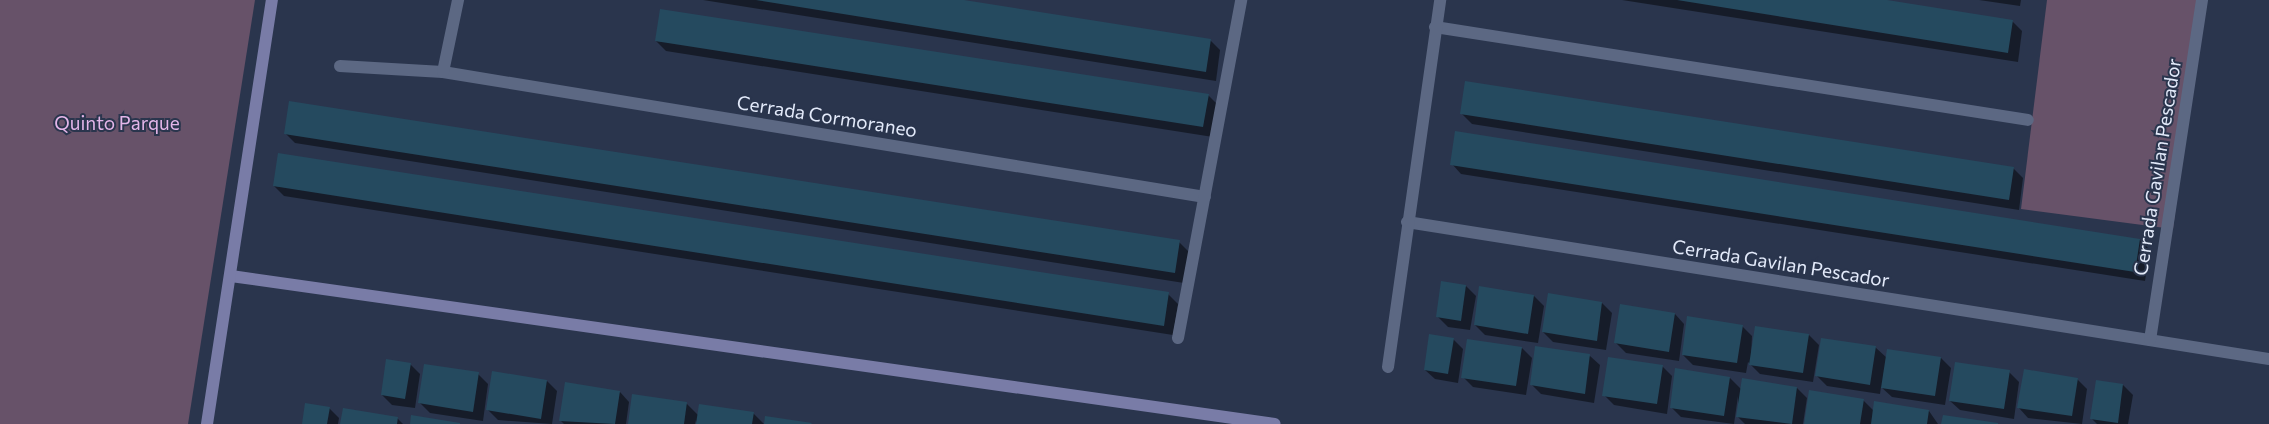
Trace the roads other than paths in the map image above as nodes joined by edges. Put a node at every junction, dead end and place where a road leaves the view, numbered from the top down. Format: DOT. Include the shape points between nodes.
graph roads {
  1 [pos="272,0"];
  2 [pos="458,0"];
  3 [pos="1241,0"];
  4 [pos="1440,0"];
  5 [pos="2202,0"];
  6 [pos="1435,27"];
  7 [pos="340,66"];
  8 [pos="444,72"];
  9 [pos="2028,120"];
  10 [pos="1205,196"];
  11 [pos="1407,222"];
  12 [pos="230,276"];
  13 [pos="1178,338"];
  14 [pos="2150,340"];
  15 [pos="2269,359"];
  16 [pos="1388,367"];
  17 [pos="208,424"];
  18 [pos="1275,424"];
  1 -- 12 [label="street"];
  2 -- 8 [label="street"];
  3 -- 10 [label="street"];
  4 -- 6 [label="street"];
  5 -- 14 [label="street, Cerrada Gavilan Pescador"];
  6 -- 9 [label="street"];
  6 -- 11 [label="street"];
  7 -- 8 [label="street, Cerrada Cormoraneo"];
  8 -- 10 [label="street, Cerrada Cormoraneo"];
  10 -- 13 [label="street"];
  11 -- 14 [label="street, Cerrada Gavilan Pescador"];
  11 -- 16 [label="street"];
  12 -- 17 [label="street"];
  12 -- 18 [label="street"];
  14 -- 15 [label="street, Cerrada Gavilan Pescador"];
}
